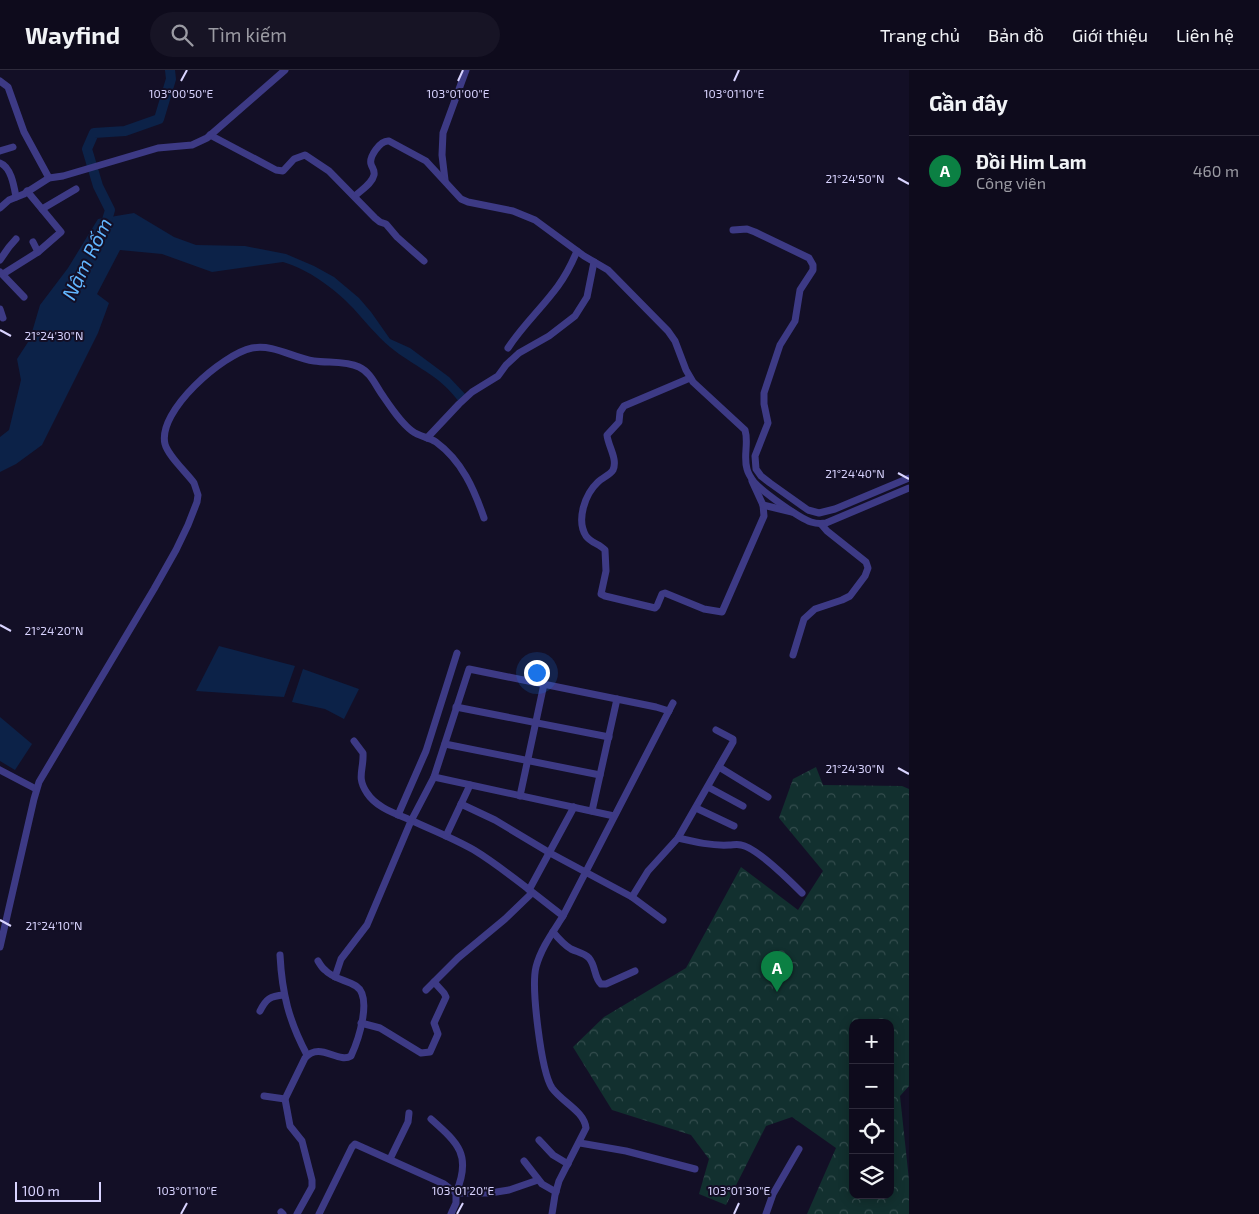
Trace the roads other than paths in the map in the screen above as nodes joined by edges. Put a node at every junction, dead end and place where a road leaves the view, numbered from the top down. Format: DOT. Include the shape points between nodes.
graph roads {
  1 [pos="285,70"];
  2 [pos="466,70"];
  3 [pos="0,81"];
  4 [pos="210,135"];
  5 [pos="13,147"];
  6 [pos="0,151"];
  7 [pos="0,162"];
  8 [pos="49,178"];
  9 [pos="445,180"];
  10 [pos="76,189"];
  11 [pos="27,191"];
  12 [pos="355,196"];
  13 [pos="16,197"];
  14 [pos="0,208"];
  15 [pos="42,209"];
  16 [pos="733,230"];
  17 [pos="16,239"];
  18 [pos="33,242"];
  19 [pos="577,251"];
  20 [pos="38,252"];
  21 [pos="0,260"];
  22 [pos="424,261"];
  23 [pos="594,262"];
  24 [pos="1,273"];
  25 [pos="24,297"];
  26 [pos="0,309"];
  27 [pos="3,318"];
  28 [pos="508,348"];
  29 [pos="690,378"];
  30 [pos="427,438"];
  31 [pos="752,448"];
  32 [pos="752,478"];
  33 [pos="909,478"];
  34 [pos="909,488"];
  35 [pos="763,505"];
  36 [pos="795,512"];
  37 [pos="484,518"];
  38 [pos="822,524"];
  39 [pos="457,653"];
  40 [pos="793,655"];
  41 [pos="544,684"];
  42 [pos="617,699"];
  43 [pos="673,702"];
  44 [pos="456,707"];
  45 [pos="669,711"];
  46 [pos="535,722"];
  47 [pos="716,730"];
  48 [pos="608,737"];
  49 [pos="354,741"];
  50 [pos="445,744"];
  51 [pos="527,761"];
  52 [pos="719,767"];
  53 [pos="0,770"];
  54 [pos="600,775"];
  55 [pos="434,777"];
  56 [pos="470,785"];
  57 [pos="708,787"];
  58 [pos="36,789"];
  59 [pos="520,796"];
  60 [pos="768,797"];
  61 [pos="461,804"];
  62 [pos="743,806"];
  63 [pos="574,807"];
  64 [pos="696,808"];
  65 [pos="592,811"];
  66 [pos="398,815"];
  67 [pos="614,816"];
  68 [pos="411,821"];
  69 [pos="734,826"];
  70 [pos="446,836"];
  71 [pos="678,838"];
  72 [pos="550,853"];
  73 [pos="585,872"];
  74 [pos="530,891"];
  75 [pos="802,893"];
  76 [pos="632,897"];
  77 [pos="563,916"];
  78 [pos="663,920"];
  79 [pos="553,932"];
  80 [pos="0,947"];
  81 [pos="280,955"];
  82 [pos="318,961"];
  83 [pos="635,971"];
  84 [pos="335,977"];
  85 [pos="434,982"];
  86 [pos="426,990"];
  87 [pos="284,995"];
  88 [pos="260,1011"];
  89 [pos="361,1023"];
  90 [pos="307,1056"];
  91 [pos="264,1096"];
  92 [pos="285,1099"];
  93 [pos="409,1112"];
  94 [pos="431,1119"];
  95 [pos="539,1140"];
  96 [pos="580,1143"];
  97 [pos="799,1149"];
  98 [pos="390,1159"];
  99 [pos="524,1161"];
  100 [pos="568,1164"];
  101 [pos="695,1169"];
  102 [pos="538,1180"];
  103 [pos="556,1192"];
  104 [pos="456,1193"];
  105 [pos="298,1214"];
  106 [pos="319,1214"];
  107 [pos="451,1214"];
  108 [pos="552,1214"];
  109 [pos="766,1214"];
  1 -- 4 [label="street"];
  2 -- 9 [label="street" via="443,133"];
  3 -- 8 [label="street" via="8,87 24,132"];
  4 -- 8 [label="street" via="192,145 158,148"];
  4 -- 12 [label="street" via="276,170 283,171 294,160 306,155"];
  5 -- 6 [label="street"];
  7 -- 13 [label="street" via="7,168"];
  8 -- 11 [label="street"];
  9 -- 12 [label="street" via="426,161 385,141 370,163 373,178"];
  9 -- 19 [label="street" via="461,199 523,214"];
  10 -- 15 [label="street"];
  11 -- 13 [label="street"];
  11 -- 15 [label="street"];
  12 -- 22 [label="street"];
  13 -- 14 [label="street"];
  15 -- 20 [label="street" via="60,232"];
  16 -- 31 [label="street" via="755,232 809,258 814,265 798,294 795,321 783,338 774,360 764,396 768,425"];
  17 -- 21 [label="street"];
  18 -- 20 [label="street"];
  19 -- 23 [label="street"];
  19 -- 28 [label="street" via="558,286"];
  20 -- 24 [label="street"];
  23 -- 29 [label="street" via="608,270 663,326 675,341"];
  23 -- 30 [label="street" via="587,297 575,316 549,336 518,353 498,376 472,392"];
  24 -- 25 [label="street"];
  26 -- 27 [label="street"];
  29 -- 31 [label="street" via="743,427"];
  29 -- 35 [label="street" via="626,405 620,412 619,422 607,435 613,469 594,487 583,507 582,518 587,537 605,550 606,571 601,594 654,608 665,593 704,609 722,612 759,529"];
  30 -- 37 [label="street" via="444,449 465,473"];
  30 -- 58 [label="street" via="412,430 367,372 352,365 315,362 274,349 254,348 230,358 195,386 172,415 164,438 167,449 197,490 197,502 190,520 154,590"];
  31 -- 32 [label="street" via="746,464"];
  31 -- 33 [label="street" via="761,476 816,513 835,509"];
  32 -- 35 [label="street"];
  32 -- 36 [label="street"];
  34 -- 38 [label="street"];
  35 -- 36 [label="street"];
  36 -- 38 [label="street" via="812,523"];
  38 -- 40 [label="street" via="827,532 866,562 868,568 850,596 821,606 806,616"];
  39 -- 66 [label="street" via="426,751"];
  41 -- 42 [label="street"];
  41 -- 44 [label="street" via="469,668"];
  41 -- 46 [label="street"];
  42 -- 45 [label="street"];
  42 -- 48 [label="street"];
  43 -- 45 [label="street"];
  44 -- 46 [label="street"];
  44 -- 50 [label="street"];
  45 -- 67 [label="street"];
  46 -- 48 [label="street"];
  46 -- 51 [label="street"];
  47 -- 52 [label="street" via="734,740"];
  48 -- 54 [label="street"];
  49 -- 66 [label="street" via="363,753 360,778 368,794 379,805"];
  50 -- 51 [label="street"];
  50 -- 55 [label="street"];
  51 -- 54 [label="street"];
  51 -- 59 [label="street"];
  52 -- 57 [label="street"];
  52 -- 60 [label="street"];
  53 -- 58 [label="street"];
  54 -- 65 [label="street"];
  55 -- 56 [label="street"];
  55 -- 68 [label="street"];
  56 -- 59 [label="street"];
  56 -- 61 [label="street"];
  57 -- 62 [label="street"];
  57 -- 64 [label="street"];
  58 -- 80 [label="street"];
  59 -- 63 [label="street"];
  61 -- 70 [label="street"];
  61 -- 72 [label="street" via="511,828"];
  63 -- 65 [label="street"];
  63 -- 72 [label="street"];
  64 -- 69 [label="street"];
  64 -- 71 [label="street"];
  65 -- 67 [label="street"];
  66 -- 68 [label="street"];
  67 -- 73 [label="street"];
  68 -- 70 [label="street"];
  68 -- 84 [label="street" via="367,926 341,959"];
  70 -- 74 [label="street" via="482,855"];
  71 -- 75 [label="street" via="697,843 748,847"];
  71 -- 76 [label="street" via="648,871"];
  72 -- 73 [label="street"];
  72 -- 74 [label="street"];
  73 -- 76 [label="street"];
  73 -- 77 [label="street"];
  74 -- 77 [label="street"];
  74 -- 85 [label="street" via="505,919"];
  76 -- 78 [label="street"];
  77 -- 79 [label="street"];
  79 -- 83 [label="street" via="567,946 590,959 601,984"];
  79 -- 96 [label="street" via="539,959 534,979 540,1047 551,1085 585,1121 586,1128"];
  81 -- 87 [label="street"];
  82 -- 84 [label="street"];
  84 -- 89 [label="street" via="362,991 365,1003"];
  85 -- 86 [label="street"];
  85 -- 89 [label="street" via="446,997 434,1023 438,1034 430,1052 421,1053 380,1028"];
  87 -- 88 [label="street" via="267,998"];
  87 -- 90 [label="street"];
  89 -- 90 [label="street" via="349,1057 321,1052"];
  90 -- 92 [label="street"];
  91 -- 92 [label="street"];
  92 -- 105 [label="street" via="290,1126 302,1141 312,1180 312,1188"];
  93 -- 98 [label="street" via="408,1122"];
  94 -- 104 [label="street" via="452,1138 461,1152 463,1170"];
  95 -- 100 [label="street" via="553,1155"];
  96 -- 100 [label="street"];
  96 -- 101 [label="street"];
  97 -- 109 [label="street" via="773,1194"];
  98 -- 104 [label="street" via="444,1184"];
  98 -- 106 [label="street" via="355,1144"];
  99 -- 102 [label="street"];
  100 -- 103 [label="street"];
  102 -- 103 [label="street"];
  102 -- 104 [label="street" via="509,1190"];
  103 -- 108 [label="street"];
  104 -- 107 [label="street"];
}
